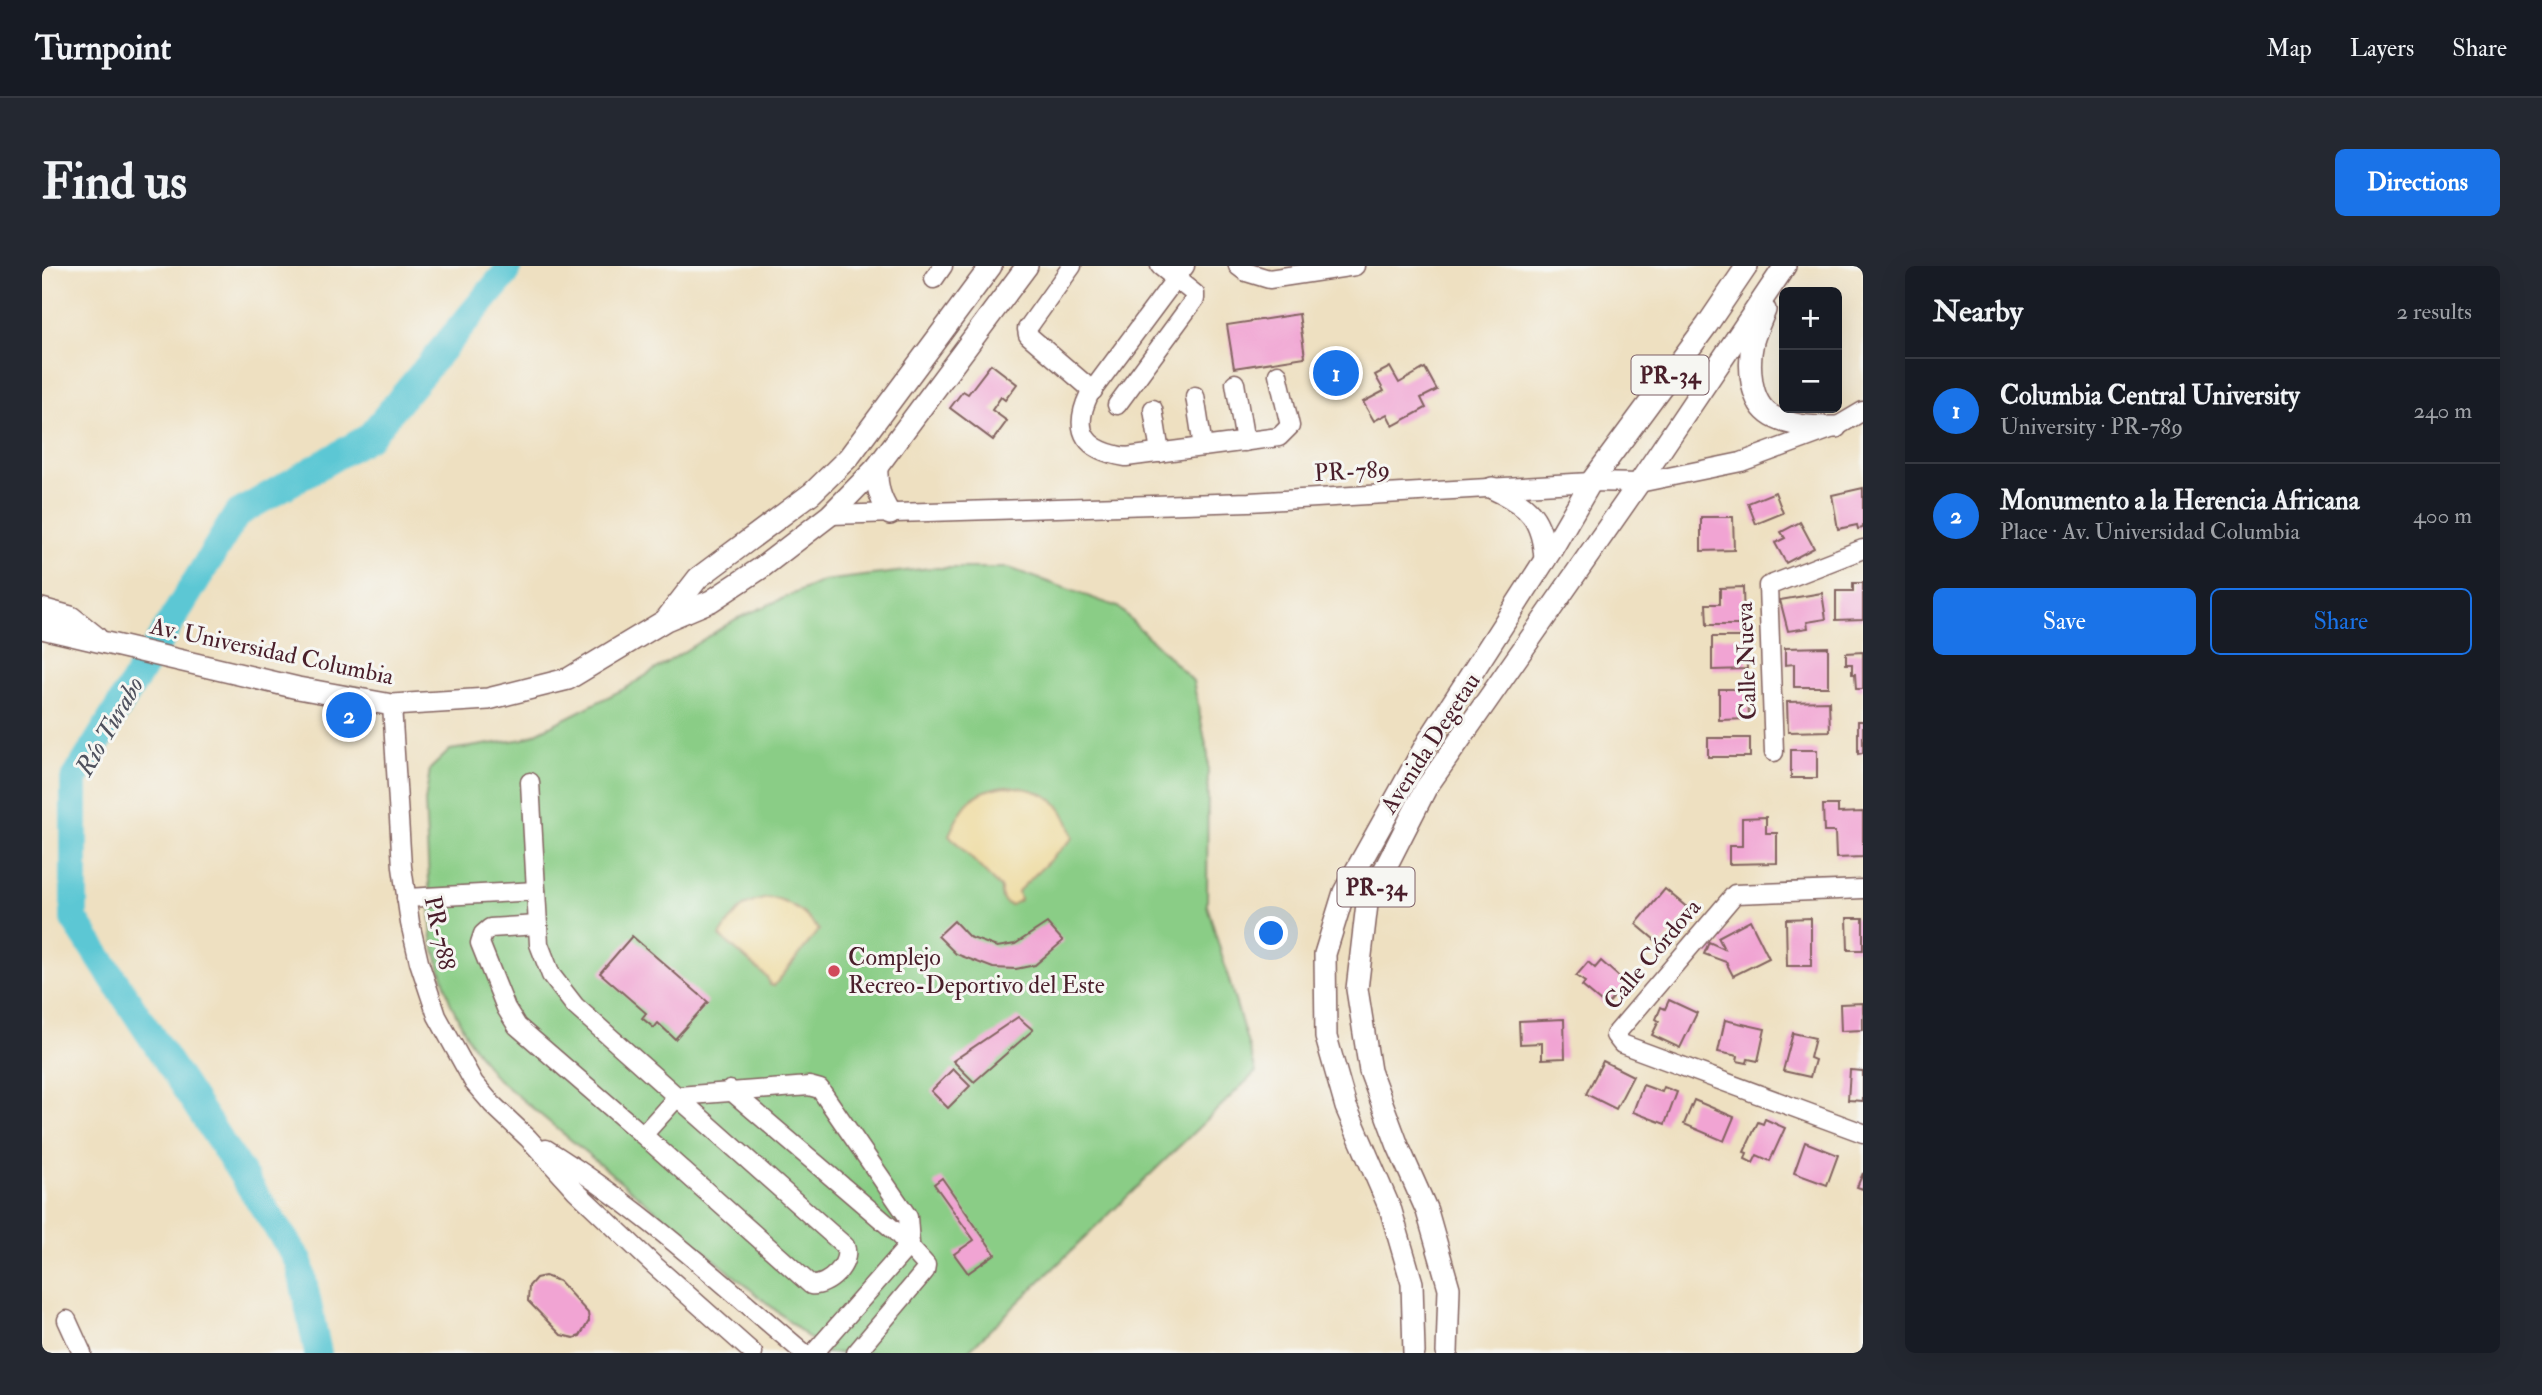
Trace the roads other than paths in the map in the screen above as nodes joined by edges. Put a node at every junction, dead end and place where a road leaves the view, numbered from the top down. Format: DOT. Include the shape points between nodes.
graph roads {
  1 [pos="991,266"];
  2 [pos="1027,266"];
  3 [pos="1072,266"];
  4 [pos="1160,266"];
  5 [pos="1238,266"];
  6 [pos="1355,266"];
  7 [pos="1746,266"];
  8 [pos="1332,268"];
  9 [pos="1783,268"];
  10 [pos="1180,272"];
  11 [pos="944,329"];
  12 [pos="1278,374"];
  13 [pos="1235,383"];
  14 [pos="1093,391"];
  15 [pos="1195,396"];
  16 [pos="1117,405"];
  17 [pos="1153,409"];
  18 [pos="1863,411"];
  19 [pos="1836,428"];
  20 [pos="1245,442"];
  21 [pos="1203,447"];
  22 [pos="1160,453"];
  23 [pos="877,467"];
  24 [pos="1591,482"];
  25 [pos="1639,483"];
  26 [pos="1492,488"];
  27 [pos="890,514"];
  28 [pos="830,515"];
  29 [pos="1863,549"];
  30 [pos="725,558"];
  31 [pos="1545,561"];
  32 [pos="42,609"];
  33 [pos="666,620"];
  34 [pos="42,628"];
  35 [pos="100,641"];
  36 [pos="392,705"];
  37 [pos="1774,752"];
  38 [pos="530,782"];
  39 [pos="1863,889"];
  40 [pos="536,891"];
  41 [pos="406,898"];
  42 [pos="538,925"];
  43 [pos="730,1090"];
  44 [pos="678,1096"];
  45 [pos="1863,1133"];
  46 [pos="643,1135"];
  47 [pos="528,1138"];
  48 [pos="909,1244"];
  49 [pos="67,1320"];
  50 [pos="82,1353"];
  51 [pos="753,1353"];
  52 [pos="804,1353"];
  53 [pos="814,1353"];
  54 [pos="856,1353"];
  55 [pos="1415,1353"];
  56 [pos="1447,1353"];
  1 -- 11 [label="main road, Av. Universidad Columbia"];
  2 -- 23 [label="main road, Av. Universidad Columbia"];
  3 -- 14 [label="street" via="1027,329 1028,335"];
  4 -- 10 [label="street"];
  5 -- 8 [label="street" via="1269,279"];
  6 -- 8 [label="street"];
  7 -- 24 [label="main road, Avenida Degetau / PR-34"];
  9 -- 19 [label="main road" via="1753,341 1752,383 1759,405 1772,416 1802,426"];
  9 -- 25 [label="main road, Avenida Degetau / PR-34"];
  10 -- 14 [label="street"];
  10 -- 16 [label="street" via="1195,299"];
  11 -- 28 [label="main road" via="924,372 842,481"];
  11 -- 30 [label="main road, Av. Universidad Columbia" via="849,457 812,493"];
  12 -- 20 [label="street" via="1290,426 1279,437"];
  13 -- 20 [label="street"];
  14 -- 22 [label="street" via="1080,424 1091,446 1126,457"];
  15 -- 21 [label="street"];
  17 -- 22 [label="street"];
  18 -- 19 [label="street, PR-789 / PR-789"];
  19 -- 25 [label="street, PR-789 / PR-789" via="1741,462"];
  20 -- 21 [label="street"];
  21 -- 22 [label="street"];
  23 -- 27 [label="main road" via="881,499"];
  23 -- 28 [label="main road, Av. Universidad Columbia"];
  24 -- 25 [label="street, PR-789 / PR-789"];
  24 -- 26 [label="street, PR-789 / PR-789"];
  24 -- 31 [label="main road, Avenida Degetau / PR-34"];
  25 -- 56 [label="main road, Avenida Degetau / PR-34" via="1426,788 1367,904 1357,989 1370,1071 1427,1211 1448,1287"];
  26 -- 27 [label="street, PR-789 / PR-789" via="1249,502"];
  26 -- 31 [label="main road" via="1532,513 1542,535"];
  27 -- 28 [label="street, PR-789 / PR-789"];
  28 -- 30 [label="main road" via="801,519 755,548"];
  28 -- 33 [label="main road, Av. Universidad Columbia" via="711,601"];
  29 -- 37 [label="street, Calle Nueva" via="1768,586"];
  30 -- 33 [label="main road, Av. Universidad Columbia" via="698,578"];
  31 -- 55 [label="main road, Avenida Degetau / PR-34" via="1428,741 1344,892 1325,954 1326,1037 1346,1108 1391,1211 1412,1283"];
  32 -- 35 [label="main road, Av. Universidad Columbia" via="71,617"];
  33 -- 36 [label="main road, Av. Universidad Columbia" via="568,679 488,699"];
  34 -- 35 [label="main road, Av. Universidad Columbia"];
  35 -- 36 [label="main road, Av. Universidad Columbia" via="298,688"];
  36 -- 41 [label="street, PR-788 / PR-788"];
  38 -- 40 [label="street"];
  39 -- 45 [label="street, Calle Córdova" via="1735,894 1615,1035 1622,1044"];
  40 -- 41 [label="street"];
  40 -- 42 [label="street"];
  41 -- 47 [label="street, PR-788 / PR-788" via="419,962 437,1016 474,1083"];
  42 -- 44 [label="street" via="544,959 561,990"];
  42 -- 46 [label="street" via="490,928 483,934 480,943 506,1008 517,1026"];
  43 -- 44 [label="street"];
  43 -- 48 [label="street"];
  43 -- 48 [label="street" via="820,1089 908,1217"];
  44 -- 46 [label="street"];
  44 -- 46 [label="street" via="845,1246 844,1263 828,1282 811,1285"];
  47 -- 51 [label="street, PR-788 / PR-788" via="576,1191"];
  47 -- 52 [label="street, PR-788 / PR-788" via="640,1214"];
  48 -- 53 [label="street"];
  48 -- 54 [label="street" via="926,1265 925,1271"];
  49 -- 50 [label="street"];
}
